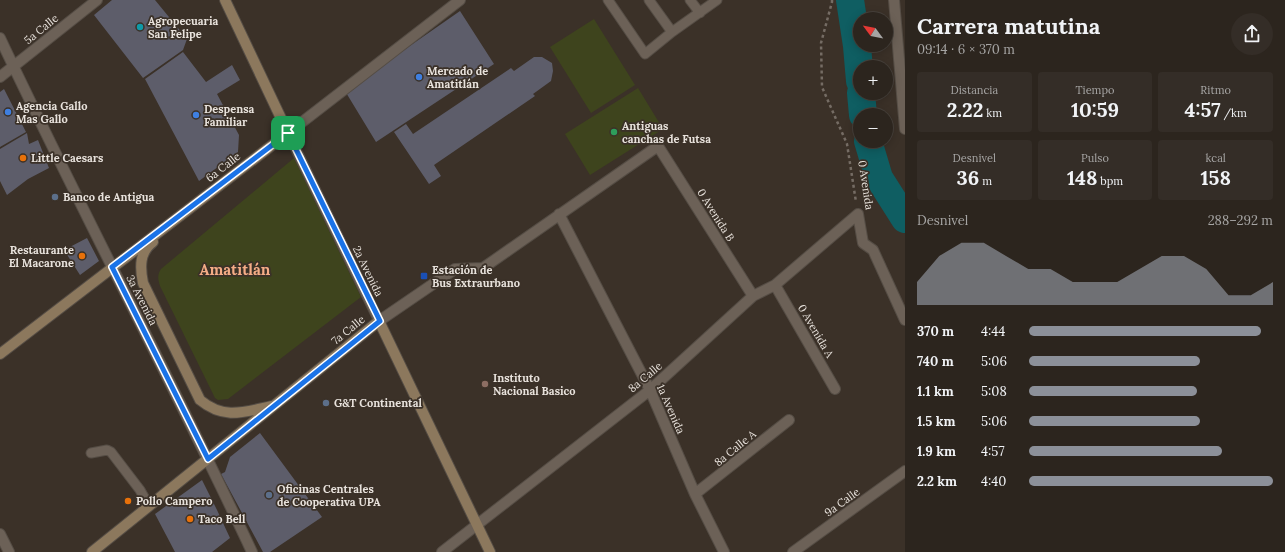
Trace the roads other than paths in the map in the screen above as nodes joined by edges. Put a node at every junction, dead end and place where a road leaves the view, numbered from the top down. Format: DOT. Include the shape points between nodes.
graph roads {
  1 [pos="97,0"];
  2 [pos="225,0"];
  3 [pos="460,0"];
  4 [pos="608,0"];
  5 [pos="648,0"];
  6 [pos="690,0"];
  7 [pos="717,0"];
  8 [pos="894,0"];
  9 [pos="700,13"];
  10 [pos="672,32"];
  11 [pos="0,38"];
  12 [pos="14,67"];
  13 [pos="0,77"];
  14 [pos="905,129"];
  15 [pos="288,133"];
  16 [pos="658,146"];
  17 [pos="559,214"];
  18 [pos="858,214"];
  19 [pos="174,221"];
  20 [pos="112,267"];
  21 [pos="775,285"];
  22 [pos="753,296"];
  23 [pos="905,320"];
  24 [pos="380,321"];
  25 [pos="0,354"];
  26 [pos="835,389"];
  27 [pos="650,390"];
  28 [pos="274,406"];
  29 [pos="789,420"];
  30 [pos="91,453"];
  31 [pos="208,459"];
  32 [pos="905,471"];
  33 [pos="695,494"];
  34 [pos="149,506"];
  35 [pos="477,524"];
  36 [pos="0,534"];
  37 [pos="9,552"];
  38 [pos="92,552"];
  39 [pos="252,552"];
  40 [pos="442,552"];
  41 [pos="490,552"];
  42 [pos="724,552"];
  43 [pos="793,552"];
  1 -- 12 [label="street, 5a Calle"];
  2 -- 15 [label="main road, 2a Avenida"];
  3 -- 15 [label="street, 6a Calle"];
  4 -- 10 [label="lane" via="645,54"];
  5 -- 10 [label="lane"];
  6 -- 9 [label="lane"];
  7 -- 9 [label="lane"];
  8 -- 14 [label="street"];
  9 -- 10 [label="lane"];
  11 -- 12 [label="street, 3a Avenida"];
  12 -- 13 [label="street, 5a Calle"];
  12 -- 20 [label="street, 3a Avenida"];
  15 -- 19 [label="main road, 6a Calle"];
  15 -- 24 [label="lane, 2a Avenida"];
  16 -- 17 [label="street, 7a Calle"];
  16 -- 22 [label="street, 0 Avenida B"];
  17 -- 24 [label="street, 7a Calle" via="483,268 455,269"];
  17 -- 27 [label="street, 1a Avenida"];
  18 -- 21 [label="street, 8a Calle"];
  18 -- 23 [label="street, 0 Avenida" via="863,243 873,250"];
  19 -- 20 [label="main road, 6a Calle"];
  19 -- 28 [label="main road" via="168,231 148,246 143,254 141,273 143,283 200,400 208,407 227,413"];
  20 -- 25 [label="main road, 6a Calle"];
  20 -- 31 [label="street, 3a Avenida"];
  21 -- 22 [label="street, 8a Calle"];
  21 -- 26 [label="street, 0 Avenida A"];
  22 -- 27 [label="street, 8a Calle"];
  24 -- 28 [label="main road, 7a Calle"];
  24 -- 35 [label="main road, 2a Avenida"];
  27 -- 33 [label="street, 1a Avenida"];
  27 -- 35 [label="street, 8a Calle"];
  28 -- 31 [label="main road, 7a Calle"];
  29 -- 33 [label="street, 8a Calle A"];
  30 -- 34 [label="lane" via="107,450 111,452"];
  31 -- 34 [label="main road, 7a Calle"];
  31 -- 39 [label="street, 3a Avenida"];
  32 -- 43 [label="street, 9a Calle"];
  33 -- 42 [label="street, 1a Avenida"];
  34 -- 38 [label="main road, 7a Calle"];
  35 -- 40 [label="street, 8a Calle"];
  35 -- 41 [label="main road, 2a Avenida"];
  36 -- 37 [label="street"];
}
